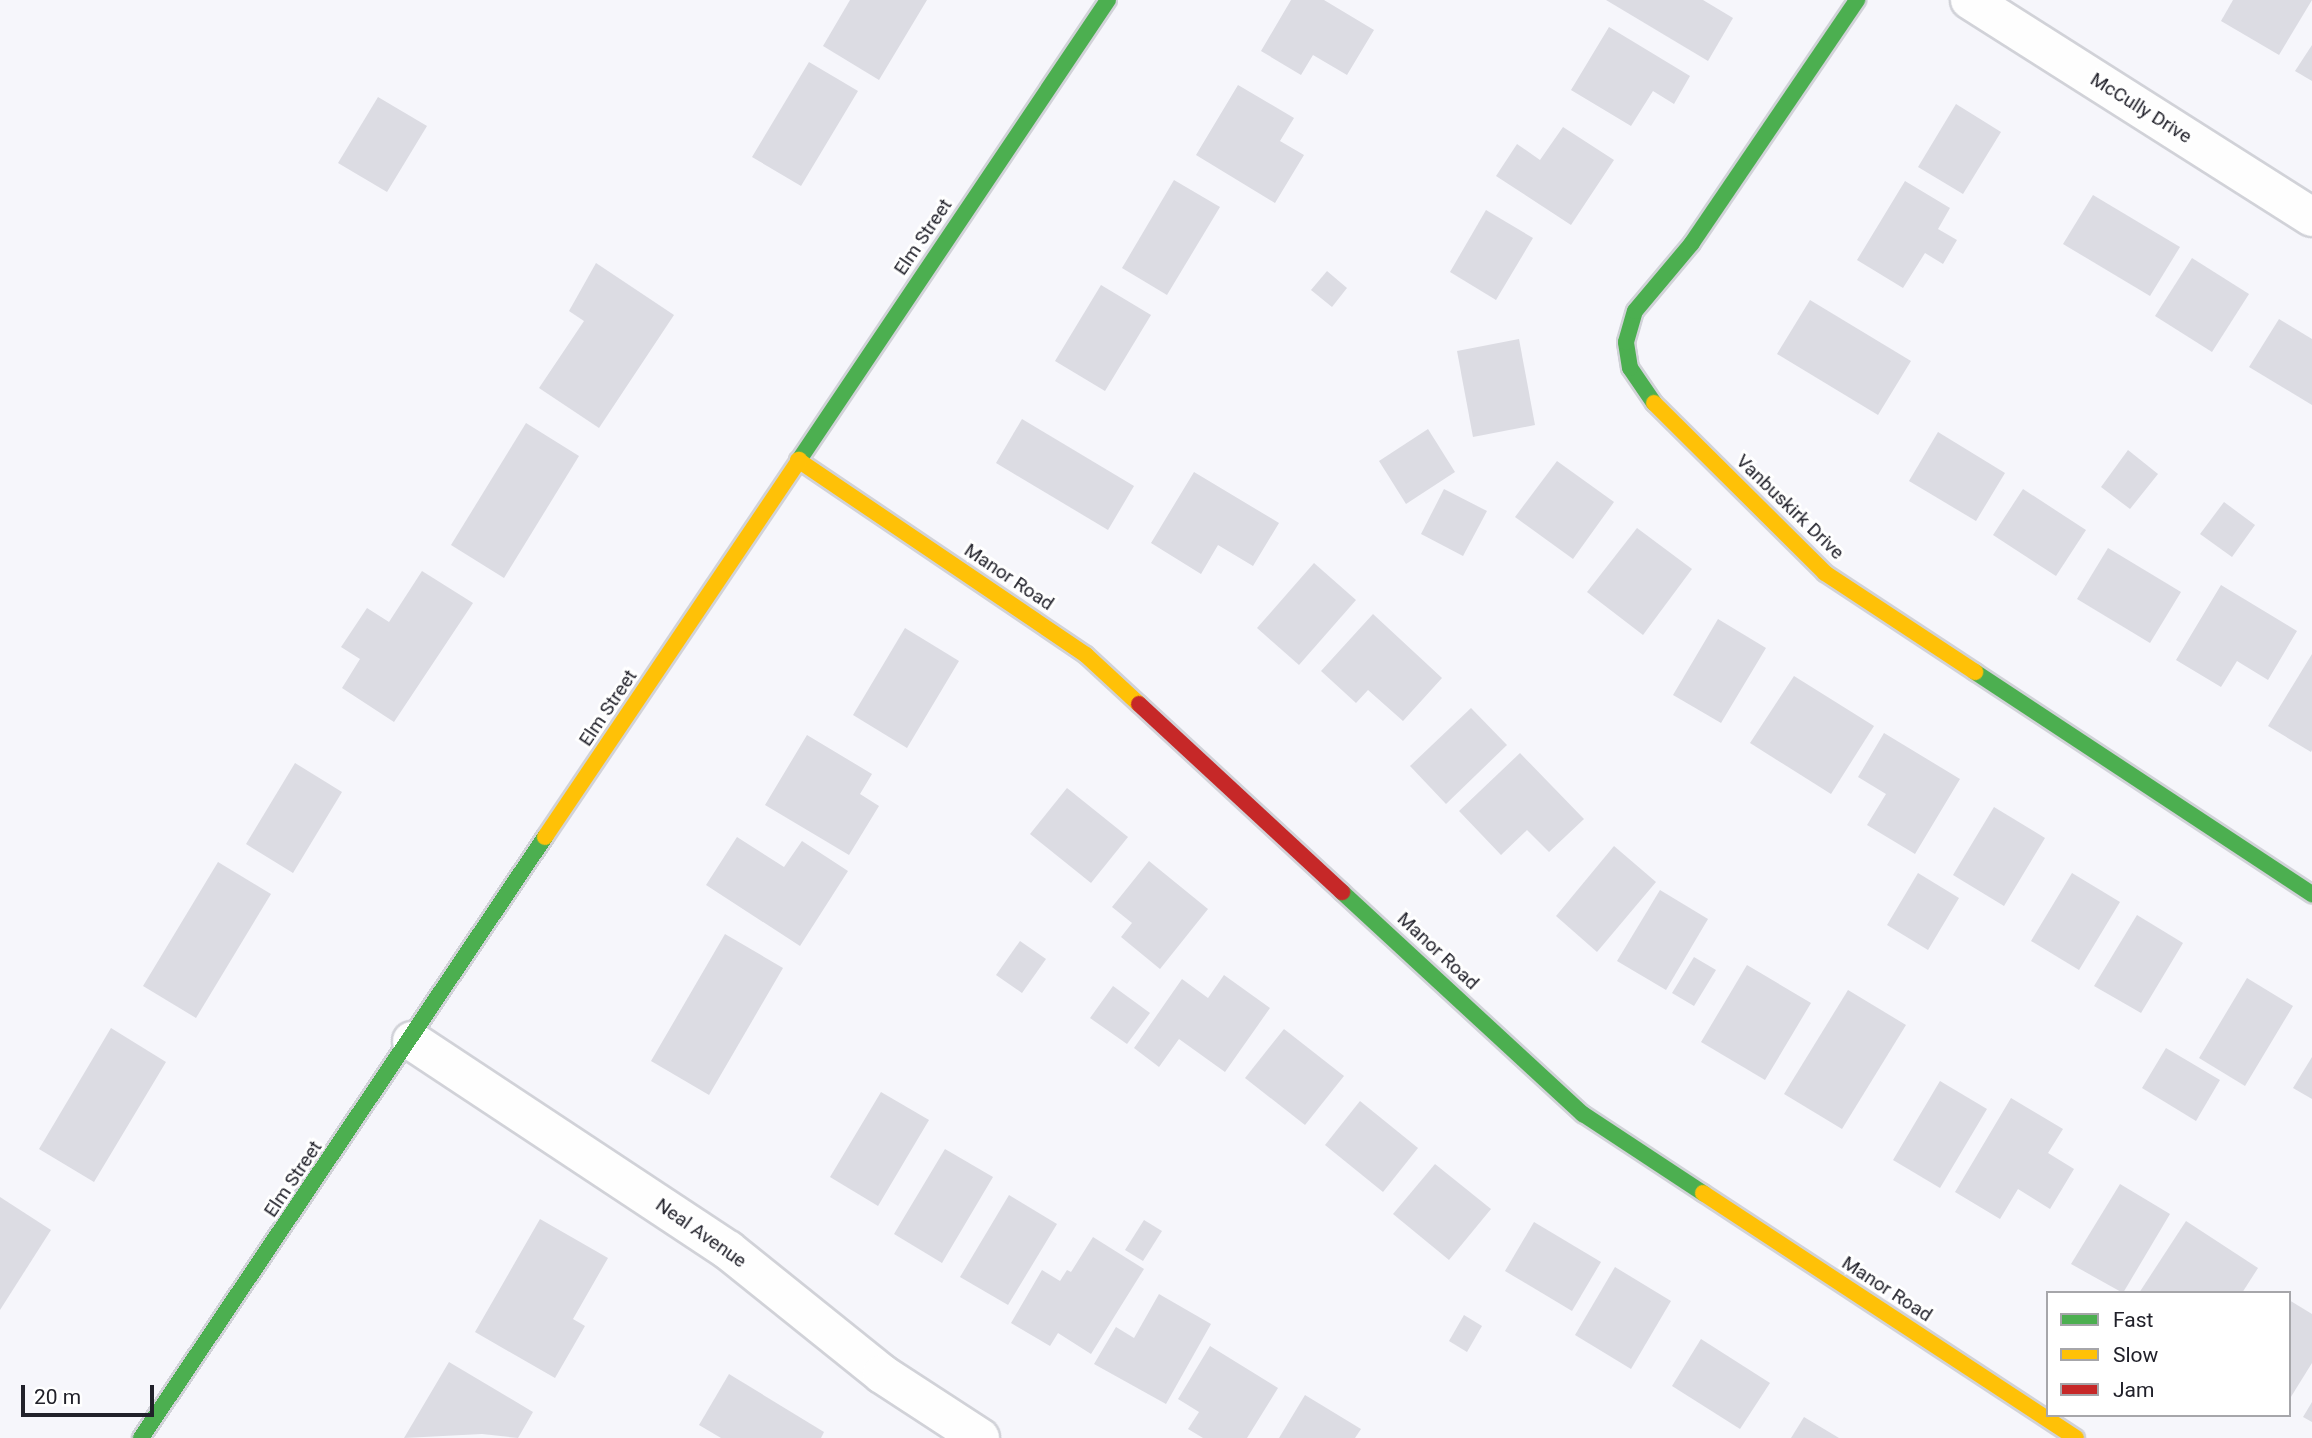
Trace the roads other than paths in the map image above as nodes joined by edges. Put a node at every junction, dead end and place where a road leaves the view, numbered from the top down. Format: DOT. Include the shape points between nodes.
graph roads {
  1 [pos="1108,0"];
  2 [pos="1857,0"];
  3 [pos="1970,0"];
  4 [pos="2312,217"];
  5 [pos="798,460"];
  6 [pos="2312,894"];
  7 [pos="412,1041"];
  8 [pos="942,1428"];
  9 [pos="141,1438"];
  10 [pos="979,1438"];
  11 [pos="2076,1438"];
  1 -- 5 [label="street, Elm Street"];
  2 -- 6 [label="street, Vanbuskirk Drive" via="1692,243 1635,311 1626,342 1630,368 1645,394 1825,573"];
  3 -- 4 [label="street, McCully Drive"];
  5 -- 7 [label="street, Elm Street"];
  5 -- 11 [label="street, Manor Road" via="1086,655 1583,1114"];
  7 -- 8 [label="street, Neal Avenue" via="728,1250"];
  7 -- 9 [label="street, Elm Street"];
  8 -- 10 [label="street, Neal Avenue"];
}
